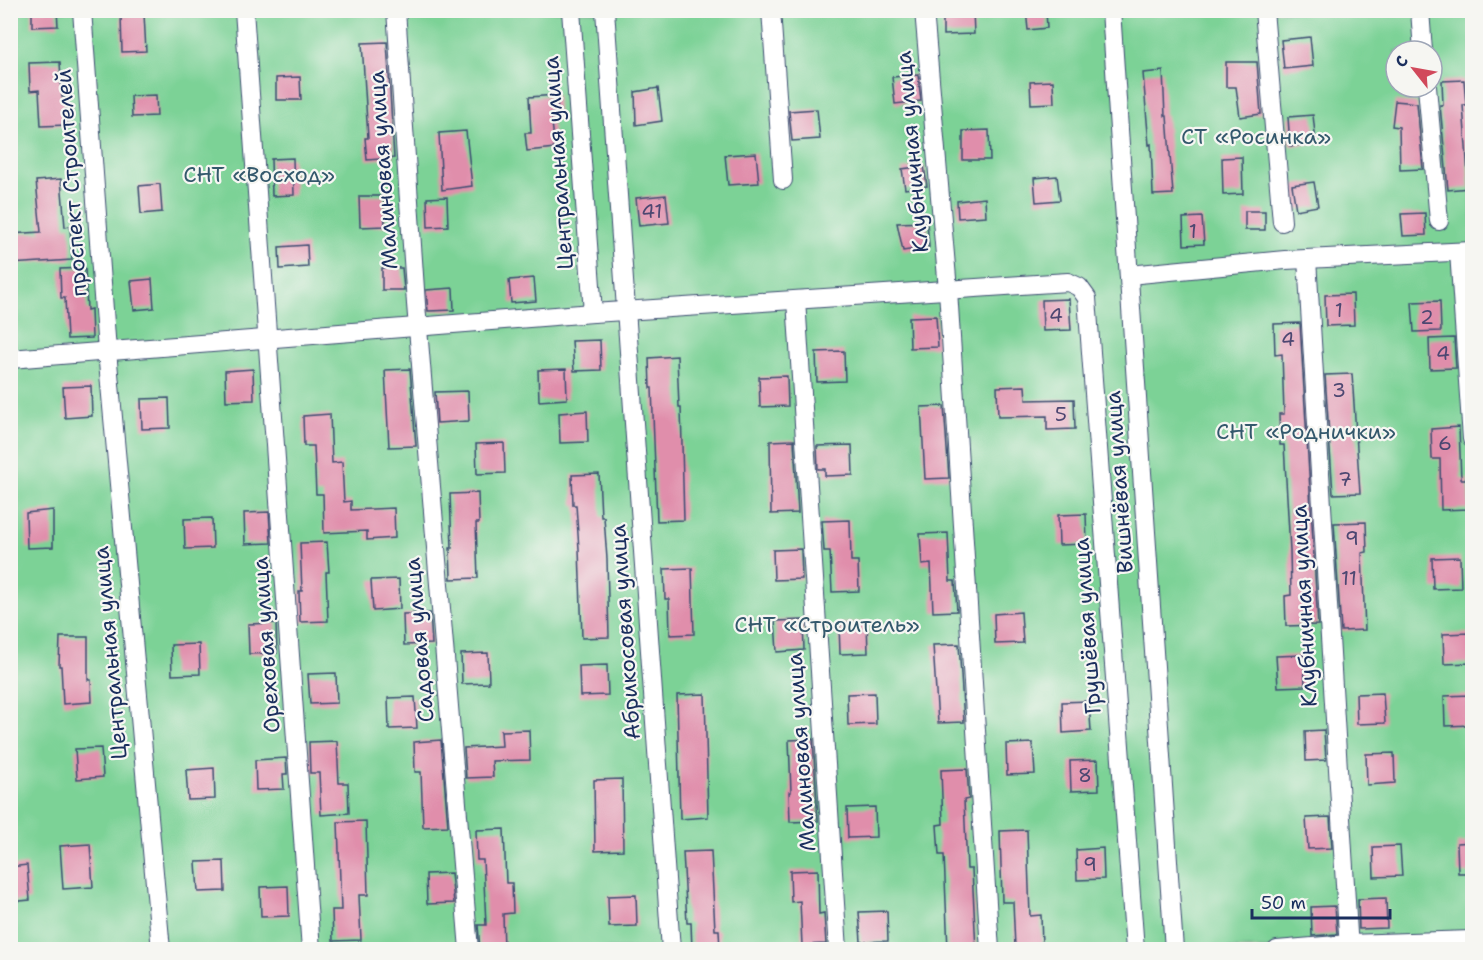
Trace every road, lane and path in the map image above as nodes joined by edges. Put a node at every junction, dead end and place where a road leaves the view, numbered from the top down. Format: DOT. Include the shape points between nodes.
graph roads {
  1 [pos="82,10"];
  2 [pos="244,10"];
  3 [pos="396,10"];
  4 [pos="571,10"];
  5 [pos="605,10"];
  6 [pos="771,10"];
  7 [pos="924,10"];
  8 [pos="1111,10"];
  9 [pos="1264,10"];
  10 [pos="1420,10"];
  11 [pos="1422,39"];
  12 [pos="1427,99"];
  13 [pos="783,180"];
  14 [pos="1439,221"];
  15 [pos="1282,222"];
  16 [pos="1466,251"];
  17 [pos="1307,259"];
  18 [pos="1129,275"];
  19 [pos="948,290"];
  20 [pos="796,300"];
  21 [pos="627,310"];
  22 [pos="593,313"];
  23 [pos="418,326"];
  24 [pos="268,337"];
  25 [pos="107,351"];
  26 [pos="10,359"];
  27 [pos="1473,439"];
  28 [pos="1473,940"];
  29 [pos="1349,947"];
  30 [pos="161,950"];
  31 [pos="311,950"];
  32 [pos="469,950"];
  33 [pos="671,950"];
  34 [pos="838,950"];
  35 [pos="990,950"];
  36 [pos="1134,950"];
  37 [pos="1174,950"];
  38 [pos="1277,950"];
  1 -- 25 [label="street, проспект Строителей"];
  2 -- 24 [label="street, Ореховая улица"];
  3 -- 23 [label="street, Малиновая улица"];
  4 -- 22 [label="street, Центральная улица"];
  5 -- 21 [label="street"];
  6 -- 13 [label="street"];
  7 -- 19 [label="street, Клубничная улица"];
  8 -- 18 [label="street, Вишнёвая улица"];
  9 -- 15 [label="street"];
  10 -- 11 [label="street"];
  12 -- 14 [label="street"];
  16 -- 17 [label="street"];
  16 -- 27 [label="street"];
  17 -- 18 [label="street"];
  17 -- 29 [label="street, Клубничная улица"];
  18 -- 37 [label="street, Вишнёвая улица"];
  19 -- 20 [label="street"];
  19 -- 35 [label="street"];
  19 -- 36 [label="street, Грушёвая улица" via="1068,282 1079,287 1087,298"];
  20 -- 21 [label="street"];
  20 -- 34 [label="street, Малиновая улица"];
  21 -- 22 [label="street"];
  21 -- 33 [label="street, Абрикосовая улица"];
  22 -- 23 [label="street"];
  23 -- 24 [label="street"];
  23 -- 32 [label="street, Садовая улица"];
  24 -- 25 [label="street"];
  24 -- 31 [label="street, Ореховая улица"];
  25 -- 26 [label="street"];
  25 -- 30 [label="street, Центральная улица"];
  28 -- 29 [label="street"];
  29 -- 38 [label="street"];
}
